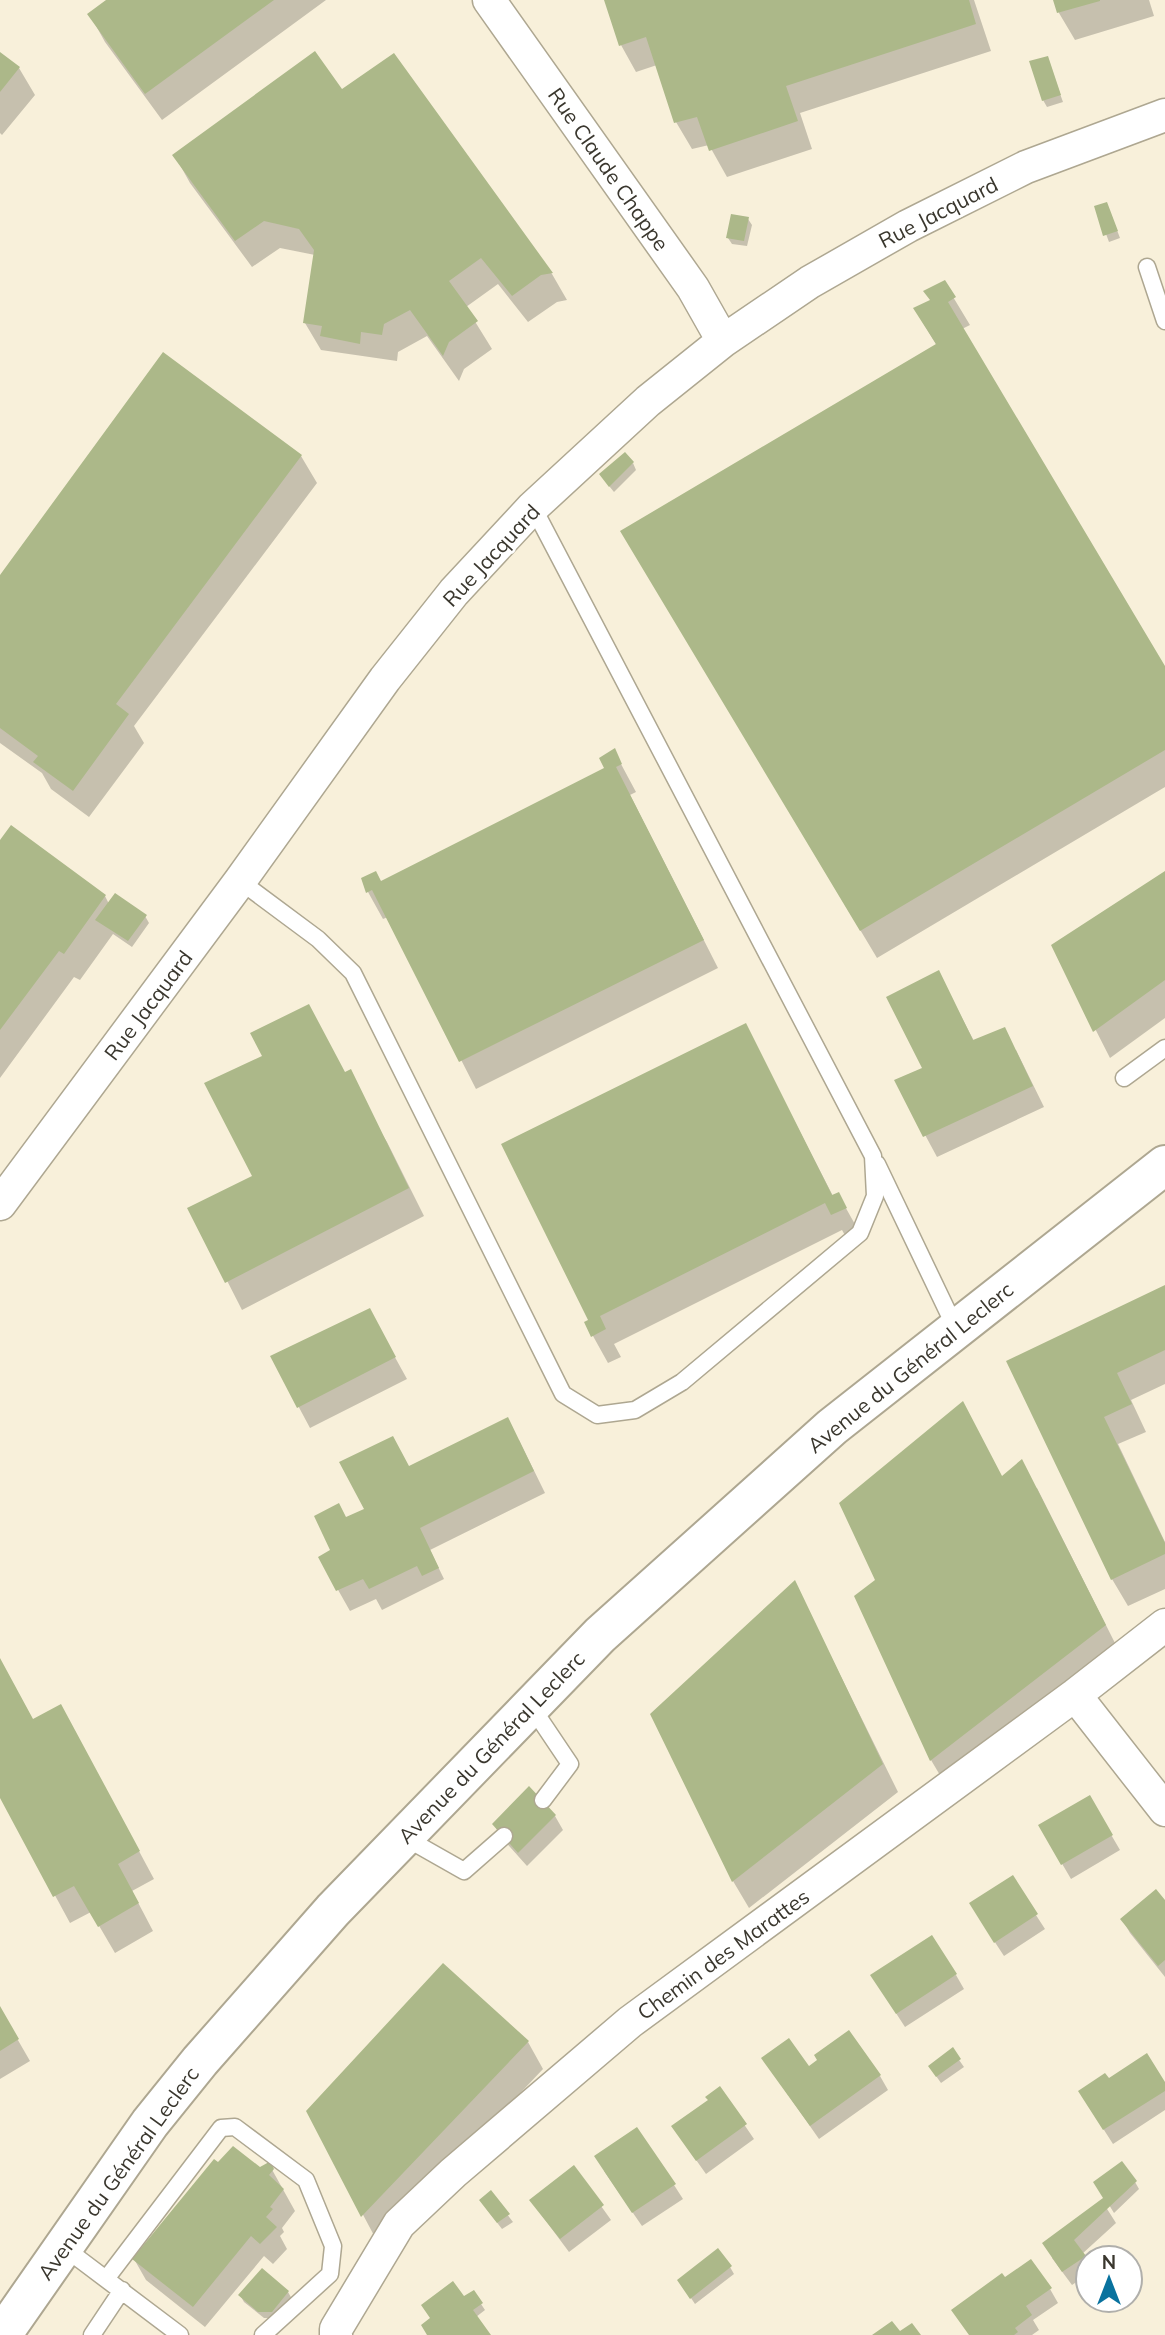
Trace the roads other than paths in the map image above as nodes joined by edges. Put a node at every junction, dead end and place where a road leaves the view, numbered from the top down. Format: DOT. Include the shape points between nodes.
graph roads {
  1 [pos="489,0"];
  2 [pos="1165,115"];
  3 [pos="1147,267"];
  4 [pos="1165,321"];
  5 [pos="723,341"];
  6 [pos="533,507"];
  7 [pos="240,881"];
  8 [pos="1165,1048"];
  9 [pos="1124,1078"];
  10 [pos="873,1156"];
  11 [pos="1165,1165"];
  12 [pos="1165,1181"];
  13 [pos="0,1204"];
  14 [pos="1066,1243"];
  15 [pos="957,1329"];
  16 [pos="1165,1625"];
  17 [pos="1075,1695"];
  18 [pos="531,1706"];
  19 [pos="543,1800"];
  20 [pos="1165,1810"];
  21 [pos="503,1836"];
  22 [pos="404,1837"];
  23 [pos="62,2246"];
  24 [pos="106,2278"];
  25 [pos="122,2290"];
  26 [pos="2,2335"];
  27 [pos="92,2335"];
  28 [pos="180,2335"];
  29 [pos="263,2335"];
  30 [pos="335,2335"];
  1 -- 5 [label="street, Rue Claude Chappe" via="693,288"];
  2 -- 5 [label="street, Rue Jacquard" via="1026,167 908,226 810,282"];
  3 -- 4 [label="lane"];
  5 -- 6 [label="street, Rue Jacquard" via="648,401"];
  6 -- 7 [label="street, Rue Jacquard" via="454,592 385,679"];
  6 -- 10 [label="lane"];
  7 -- 10 [label="lane" via="318,939 353,973 563,1394 597,1415 635,1410 682,1382 860,1233 875,1196"];
  7 -- 13 [label="street, Rue Jacquard"];
  8 -- 9 [label="lane"];
  10 -- 15 [label="lane"];
  11 -- 14 [label="main road, Avenue du Général Leclerc"];
  12 -- 14 [label="main road, Avenue du Général Leclerc"];
  14 -- 15 [label="main road, Avenue du Général Leclerc"];
  15 -- 18 [label="main road, Avenue du Général Leclerc" via="832,1427 600,1635"];
  16 -- 17 [label="street, Chemin des Marattes"];
  17 -- 20 [label="street"];
  17 -- 30 [label="street, Chemin des Marattes" via="630,2021 453,2173 399,2224"];
  18 -- 19 [label="lane" via="570,1765"];
  18 -- 22 [label="main road, Avenue du Général Leclerc"];
  21 -- 22 [label="lane" via="464,1871"];
  22 -- 23 [label="main road, Avenue du Général Leclerc" via="333,1909 200,2061"];
  23 -- 24 [label="lane"];
  23 -- 26 [label="main road, Avenue du Général Leclerc"];
  24 -- 25 [label="lane"];
  24 -- 29 [label="lane" via="221,2128 235,2127 306,2180 333,2246 330,2274"];
  25 -- 27 [label="lane"];
  25 -- 28 [label="lane"];
}
